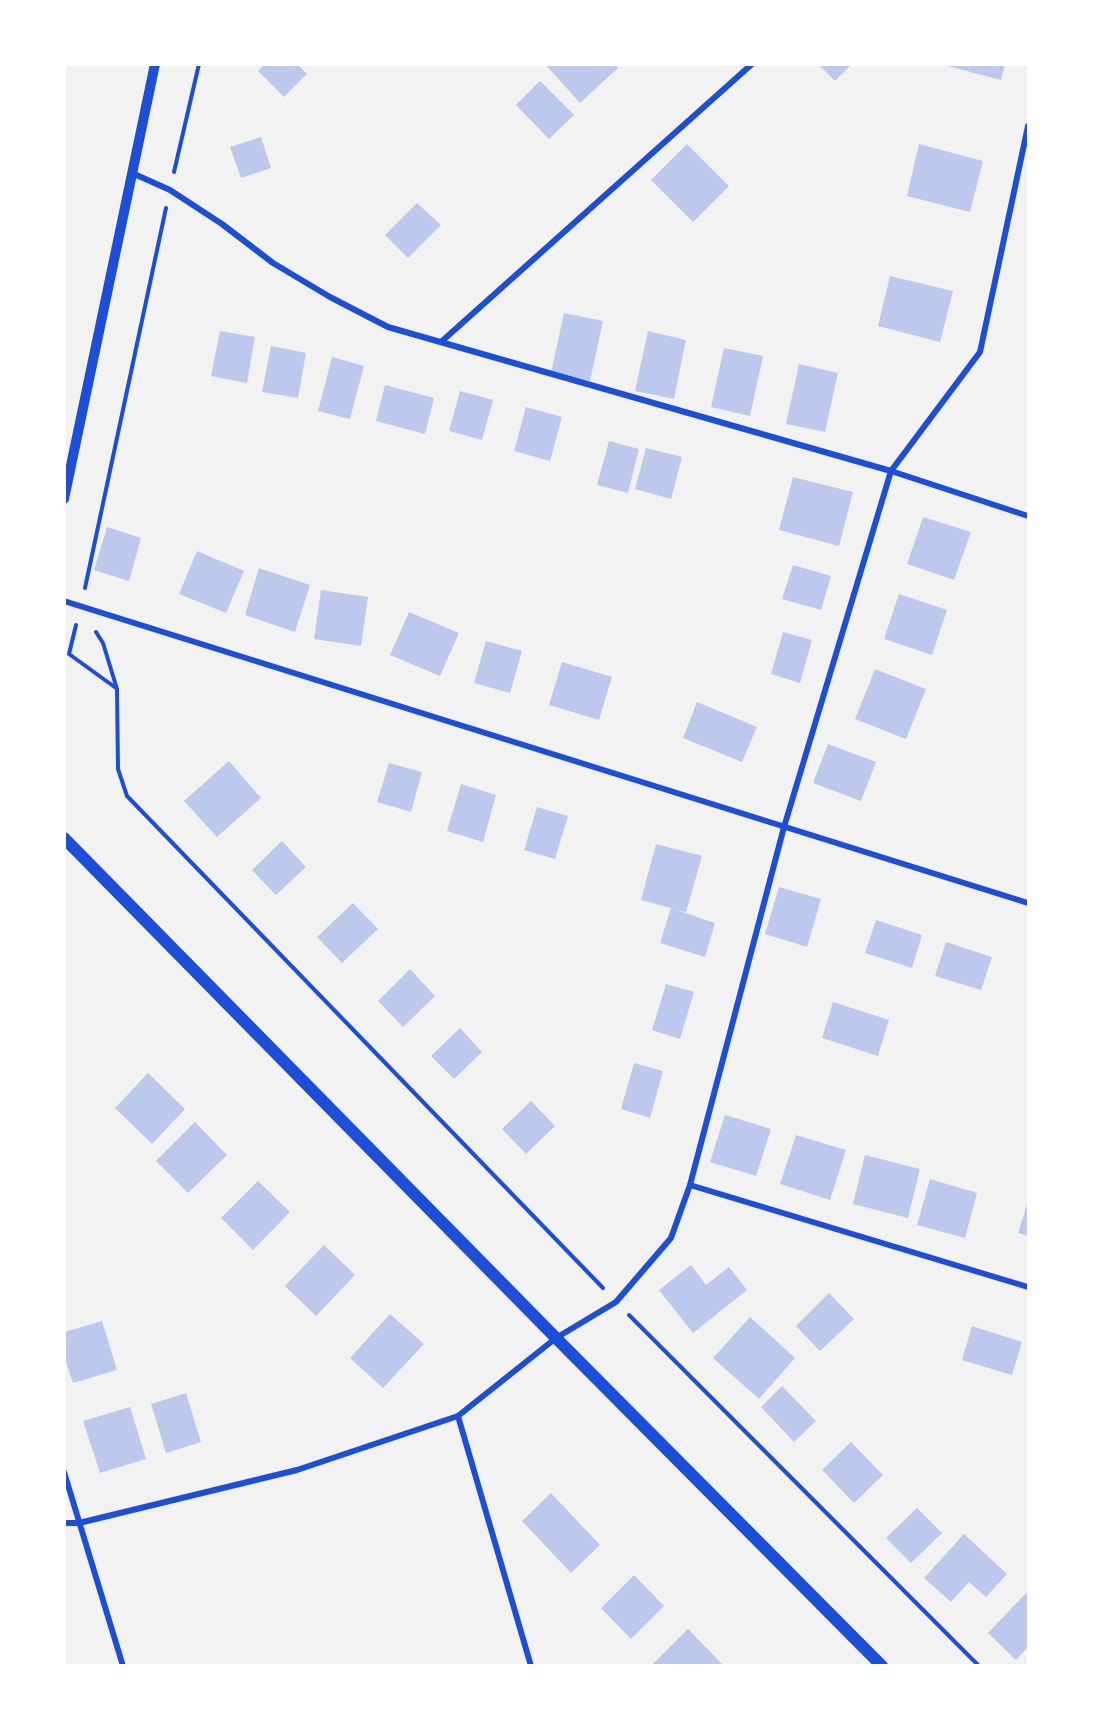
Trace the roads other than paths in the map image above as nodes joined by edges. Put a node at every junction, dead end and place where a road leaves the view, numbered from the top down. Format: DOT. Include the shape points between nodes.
graph roads {
  1 [pos="752,64"];
  2 [pos="156,65"];
  3 [pos="1029,126"];
  4 [pos="132,173"];
  5 [pos="441,342"];
  6 [pos="891,471"];
  7 [pos="64,499"];
  8 [pos="1029,516"];
  9 [pos="64,601"];
  10 [pos="784,827"];
  11 [pos="64,838"];
  12 [pos="1029,903"];
  13 [pos="690,1185"];
  14 [pos="1029,1287"];
  15 [pos="556,1338"];
  16 [pos="458,1416"];
  17 [pos="64,1472"];
  18 [pos="64,1523"];
  19 [pos="79,1523"];
  20 [pos="123,1665"];
  21 [pos="531,1665"];
  22 [pos="882,1665"];
  1 -- 5 [label="street"];
  2 -- 4 [label="street"];
  3 -- 6 [label="street" via="980,352"];
  4 -- 5 [label="street" via="170,190 273,263 330,297 388,327"];
  4 -- 7 [label="street"];
  5 -- 6 [label="street"];
  6 -- 8 [label="street"];
  6 -- 10 [label="street"];
  9 -- 10 [label="street"];
  10 -- 12 [label="street"];
  10 -- 13 [label="street"];
  11 -- 15 [label="main road"];
  13 -- 14 [label="street"];
  13 -- 15 [label="street" via="671,1238 616,1302"];
  15 -- 16 [label="street"];
  15 -- 22 [label="main road"];
  16 -- 19 [label="street" via="297,1470"];
  16 -- 21 [label="street"];
  17 -- 19 [label="street"];
  18 -- 19 [label="street"];
  19 -- 20 [label="street"];
}
